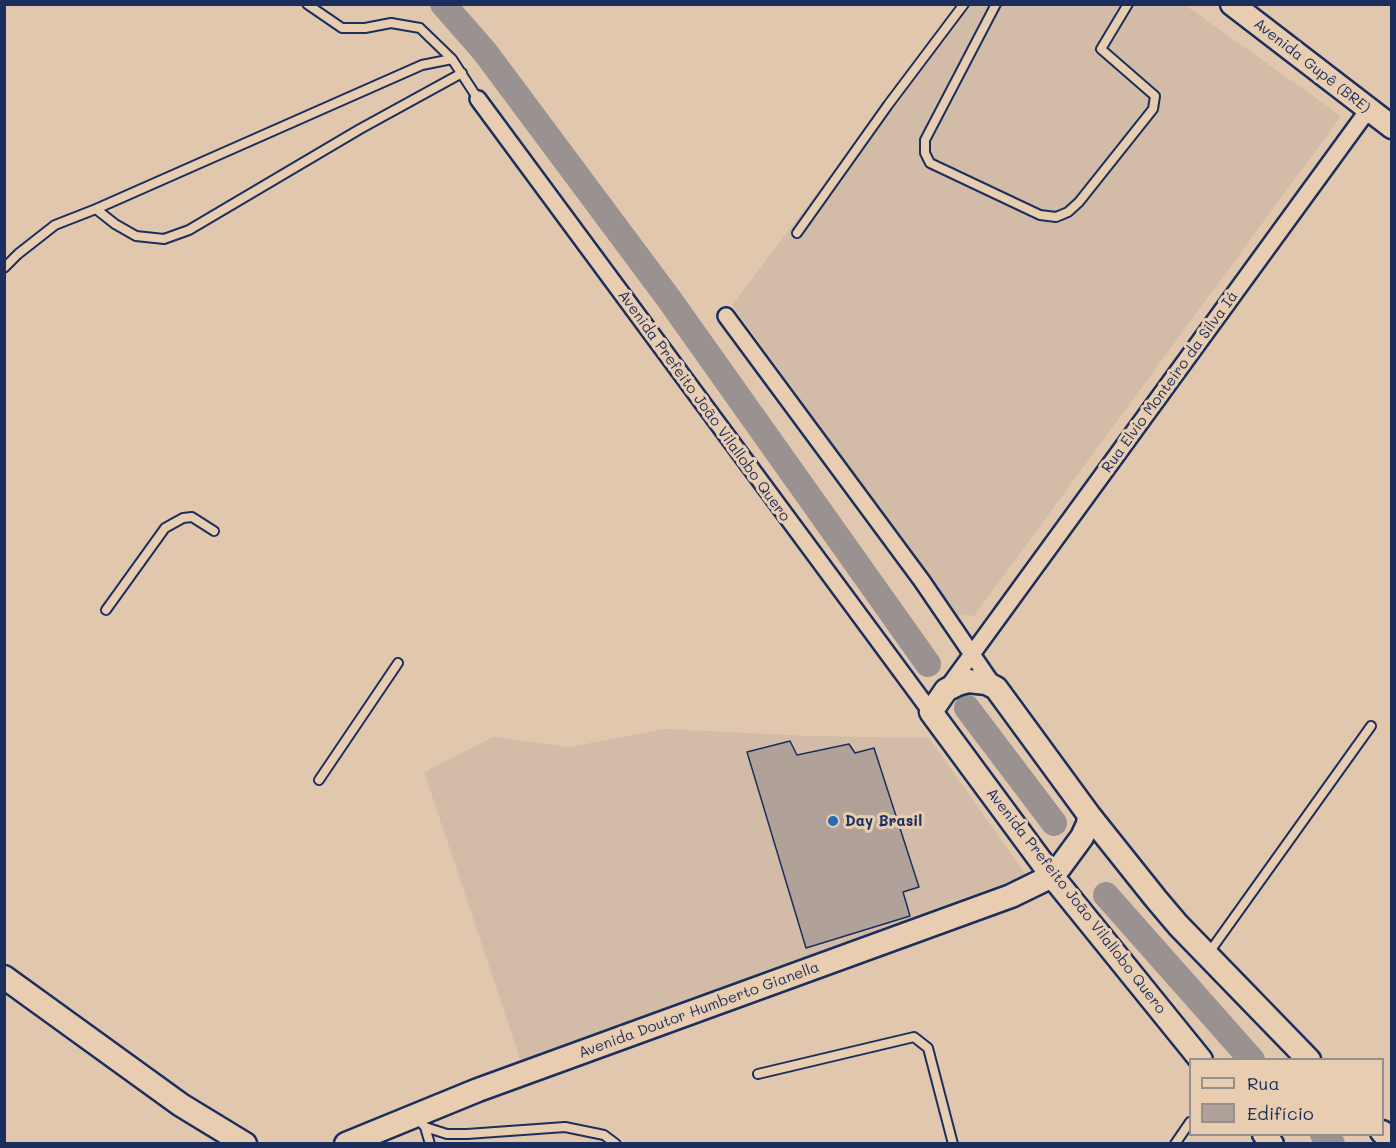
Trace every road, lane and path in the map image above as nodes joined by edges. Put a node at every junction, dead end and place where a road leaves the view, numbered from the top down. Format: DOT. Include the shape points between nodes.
graph roads {
  1 [pos="308,4"];
  2 [pos="964,4"];
  3 [pos="996,4"];
  4 [pos="1128,4"];
  5 [pos="1232,4"];
  6 [pos="452,59"];
  7 [pos="462,73"];
  8 [pos="478,99"];
  9 [pos="1368,110"];
  10 [pos="1392,127"];
  11 [pos="96,209"];
  12 [pos="797,232"];
  13 [pos="4,268"];
  14 [pos="726,316"];
  15 [pos="214,531"];
  16 [pos="106,610"];
  17 [pos="972,653"];
  18 [pos="398,663"];
  19 [pos="996,688"];
  20 [pos="946,690"];
  21 [pos="931,712"];
  22 [pos="1371,726"];
  23 [pos="319,780"];
  24 [pos="1089,815"];
  25 [pos="1052,876"];
  26 [pos="1207,955"];
  27 [pos="4,977"];
  28 [pos="1200,1058"];
  29 [pos="1308,1058"];
  30 [pos="758,1074"];
  31 [pos="420,1121"];
  32 [pos="1189,1125"];
  33 [pos="245,1143"];
  34 [pos="346,1143"];
  35 [pos="430,1143"];
  36 [pos="616,1143"];
  37 [pos="953,1143"];
  38 [pos="1175,1143"];
  1 -- 6 [label="lane" via="342,28 391,23 420,28"];
  2 -- 12 [label="lane"];
  3 -- 4 [label="lane" via="925,140 925,153 930,163 1040,215 1056,217 1079,202 1153,109 1155,96 1101,49"];
  5 -- 9 [label="main road, Avenida Gupê (BRE)"];
  6 -- 7 [label="lane"];
  6 -- 11 [label="lane" via="422,66 371,87"];
  7 -- 8 [label="lane"];
  7 -- 11 [label="lane" via="173,236 136,236"];
  8 -- 21 [label="street, Avenida Prefeito João Vilallobo Quero"];
  9 -- 10 [label="main road, Avenida Gupê (BRE)"];
  9 -- 17 [label="street, Rua Elvio Monteiro da Silva Iá"];
  11 -- 13 [label="lane" via="55,225"];
  14 -- 17 [label="street"];
  15 -- 16 [label="lane" via="192,517 165,528"];
  17 -- 19 [label="street"];
  17 -- 20 [label="street"];
  18 -- 23 [label="lane"];
  19 -- 20 [label="main road" via="969,681"];
  19 -- 24 [label="main road"];
  20 -- 21 [label="main road"];
  21 -- 25 [label="main road, Avenida Prefeito João Vilallobo Quero"];
  22 -- 26 [label="lane"];
  24 -- 25 [label="main road" via="1082,837"];
  24 -- 26 [label="main road"];
  25 -- 28 [label="main road, Avenida Prefeito João Vilallobo Quero"];
  25 -- 31 [label="main road, Avenida Doutor Humberto Gianella" via="1011,896"];
  26 -- 29 [label="main road"];
  27 -- 33 [label="main road" via="153,1086"];
  30 -- 37 [label="lane" via="914,1037 928,1048"];
  31 -- 34 [label="main road, Avenida Doutor Humberto Gianella"];
  31 -- 35 [label="lane"];
  31 -- 36 [label="lane" via="447,1134 565,1127 604,1135"];
  32 -- 38 [label="lane"];
}
